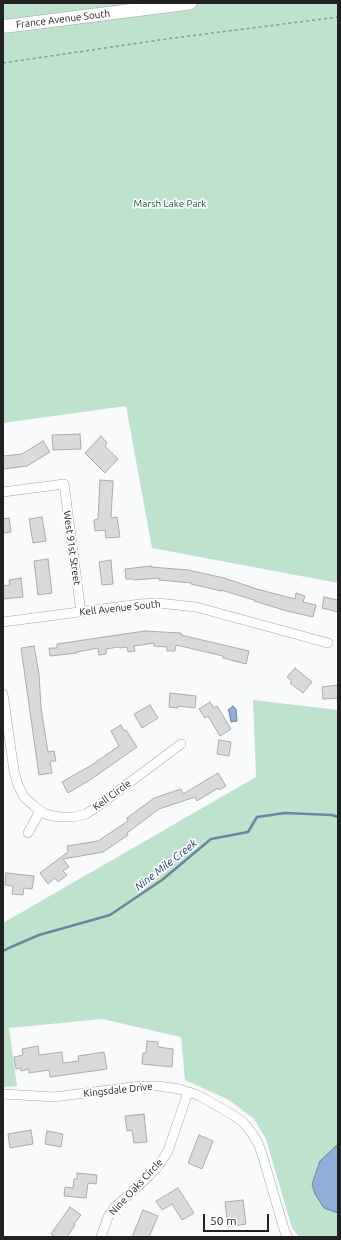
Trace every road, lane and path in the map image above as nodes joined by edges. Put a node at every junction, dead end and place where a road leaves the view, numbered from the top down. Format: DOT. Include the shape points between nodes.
graph roads {
  1 [pos="190,3"];
  2 [pos="338,17"];
  3 [pos="5,27"];
  4 [pos="3,63"];
  5 [pos="3,492"];
  6 [pos="81,612"];
  7 [pos="3,622"];
  8 [pos="328,643"];
  9 [pos="3,694"];
  10 [pos="180,744"];
  11 [pos="40,811"];
  12 [pos="28,833"];
  13 [pos="188,1092"];
  14 [pos="3,1094"];
  15 [pos="101,1237"];
  16 [pos="288,1237"];
  1 -- 3 [label="main road, France Avenue South"];
  2 -- 4 [label="path"];
  5 -- 6 [label="street, West 91st Street" via="64,484"];
  6 -- 7 [label="street, Kell Avenue South"];
  6 -- 8 [label="street, Kell Avenue South" via="140,604 177,604"];
  9 -- 11 [label="street, Kell Circle" via="18,785 24,797"];
  10 -- 11 [label="street, Kell Circle" via="86,814 59,817"];
  11 -- 12 [label="street"];
  13 -- 14 [label="street, Kingsdale Drive" via="160,1086 140,1086 54,1097"];
  13 -- 15 [label="street, Nine Oaks Circle" via="168,1152 149,1176 114,1208"];
  13 -- 16 [label="street, Kingsdale Drive" via="233,1115 251,1132 262,1154"];
}
